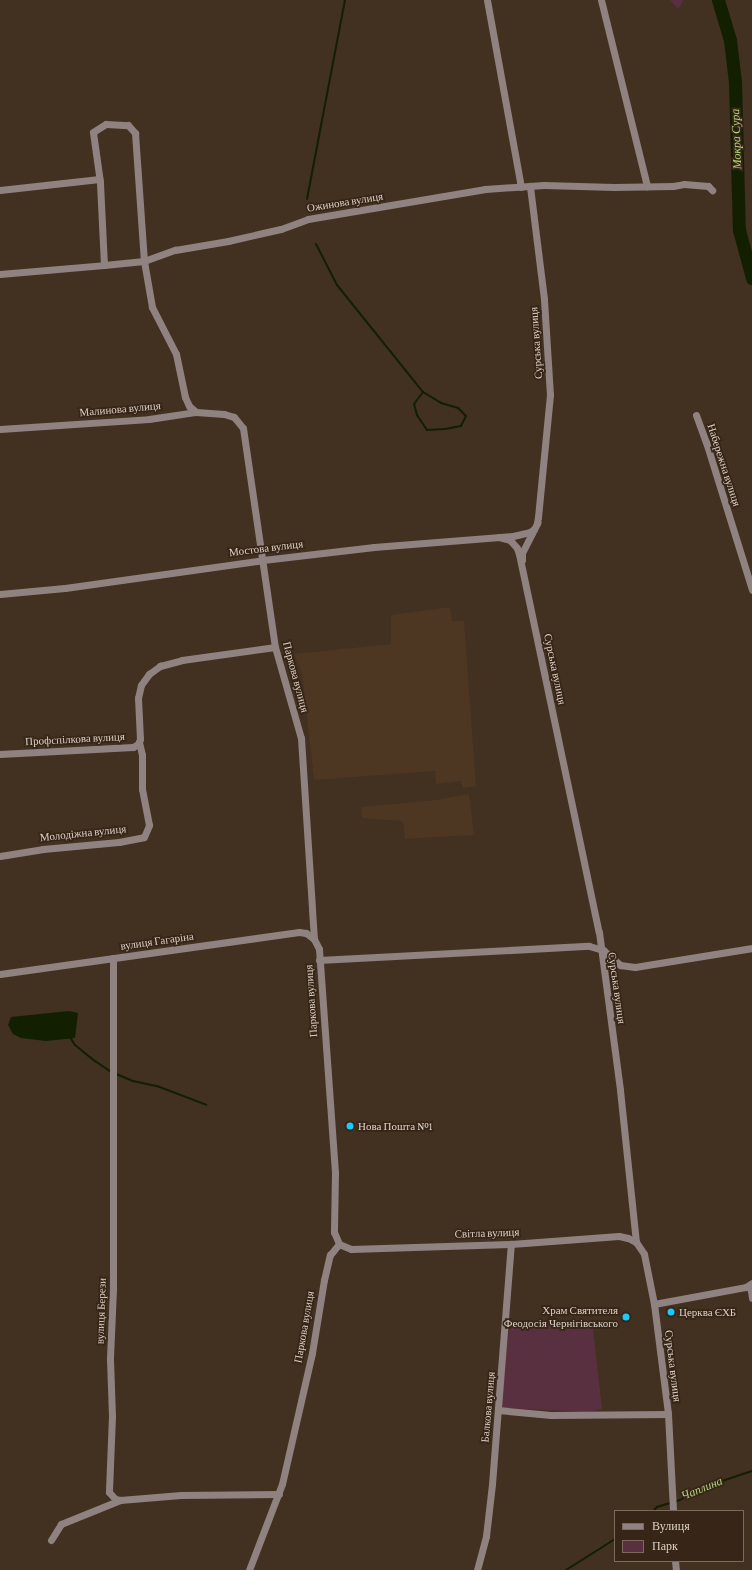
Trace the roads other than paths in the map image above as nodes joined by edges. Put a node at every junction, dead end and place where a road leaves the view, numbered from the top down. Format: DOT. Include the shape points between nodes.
graph roads {
  1 [pos="487,0"];
  2 [pos="601,0"];
  3 [pos="99,179"];
  4 [pos="530,186"];
  5 [pos="647,186"];
  6 [pos="521,187"];
  7 [pos="0,190"];
  8 [pos="712,190"];
  9 [pos="144,260"];
  10 [pos="104,265"];
  11 [pos="0,274"];
  12 [pos="196,412"];
  13 [pos="696,415"];
  14 [pos="239,422"];
  15 [pos="0,428"];
  16 [pos="534,528"];
  17 [pos="499,537"];
  18 [pos="263,560"];
  19 [pos="521,567"];
  20 [pos="752,590"];
  21 [pos="0,594"];
  22 [pos="275,647"];
  23 [pos="139,742"];
  24 [pos="0,754"];
  25 [pos="0,856"];
  26 [pos="314,939"];
  27 [pos="752,948"];
  28 [pos="601,949"];
  29 [pos="114,958"];
  30 [pos="319,960"];
  31 [pos="0,974"];
  32 [pos="636,1242"];
  33 [pos="339,1244"];
  34 [pos="511,1244"];
  35 [pos="751,1284"];
  36 [pos="752,1298"];
  37 [pos="654,1304"];
  38 [pos="498,1410"];
  39 [pos="668,1414"];
  40 [pos="279,1494"];
  41 [pos="120,1500"];
  42 [pos="673,1510"];
  43 [pos="51,1540"];
  44 [pos="249,1570"];
  45 [pos="477,1570"];
  1 -- 6 [label="street"];
  2 -- 5 [label="street"];
  3 -- 7 [label="street"];
  3 -- 9 [label="street" via="93,132 106,124 128,125 135,133"];
  3 -- 10 [label="street"];
  4 -- 5 [label="street, Ожинова вулиця"];
  4 -- 6 [label="street, Ожинова вулиця"];
  4 -- 16 [label="street, Сурська вулиця" via="544,299 550,395 541,499"];
  5 -- 8 [label="street, Ожинова вулиця" via="701,184"];
  6 -- 9 [label="street, Ожинова вулиця" via="485,189 308,219 281,229 175,250"];
  9 -- 10 [label="street, Ожинова вулиця"];
  9 -- 12 [label="street" via="152,307 176,354 185,397 189,406"];
  10 -- 11 [label="street"];
  12 -- 14 [label="street, Малинова вулиця" via="224,414"];
  12 -- 15 [label="street, Малинова вулиця" via="149,418"];
  13 -- 20 [label="street, Набережна вулиця"];
  14 -- 18 [label="street, Паркова вулиця" via="245,435"];
  16 -- 17 [label="street, Мостова вулиця" via="522,535"];
  16 -- 19 [label="street, Сурська вулиця" via="522,552"];
  17 -- 18 [label="street, Мостова вулиця" via="374,547"];
  17 -- 19 [label="street, Сурська вулиця" via="505,538 517,548"];
  18 -- 21 [label="street, Мостова вулиця" via="65,588"];
  18 -- 22 [label="street, Паркова вулиця"];
  19 -- 28 [label="street, Сурська вулиця" via="570,791"];
  22 -- 23 [label="street, Профспілкова вулиця" via="182,660 160,666 149,674 141,685 138,698"];
  22 -- 26 [label="street, Паркова вулиця" via="301,738"];
  23 -- 24 [label="street, Профспілкова вулиця" via="130,747"];
  23 -- 25 [label="street, Молодіжна вулиця" via="142,755 142,789 149,825 144,837"];
  26 -- 29 [label="street, вулиця Гагаріна" via="306,933 299,932"];
  26 -- 30 [label="street, Паркова вулиця" via="319,949"];
  27 -- 28 [label="street" via="635,967 620,965"];
  28 -- 30 [label="street" via="588,946"];
  28 -- 32 [label="street, Сурська вулиця" via="620,1090"];
  29 -- 31 [label="street, вулиця Гагаріна"];
  29 -- 41 [label="street, вулиця Берези" via="113,1289 110,1359 112,1416 108,1487 112,1496"];
  30 -- 33 [label="street, Паркова вулиця" via="335,1173 334,1232"];
  32 -- 34 [label="street, Світла вулиця" via="619,1236"];
  32 -- 37 [label="street, Сурська вулиця" via="644,1254"];
  33 -- 34 [label="street, Світла вулиця" via="350,1249"];
  33 -- 40 [label="street, Паркова вулиця" via="330,1255 312,1353"];
  34 -- 38 [label="street, Балкова вулиця"];
  35 -- 36 [label="street"];
  35 -- 37 [label="street"];
  37 -- 39 [label="street, Сурська вулиця"];
  38 -- 39 [label="street, Сурська вулиця" via="551,1415"];
  38 -- 45 [label="street, Балкова вулиця" via="486,1536"];
  39 -- 42 [label="street, Сурська вулиця"];
  40 -- 41 [label="street" via="181,1495"];
  40 -- 44 [label="street, Паркова вулиця"];
  41 -- 43 [label="street" via="61,1524"];
}
